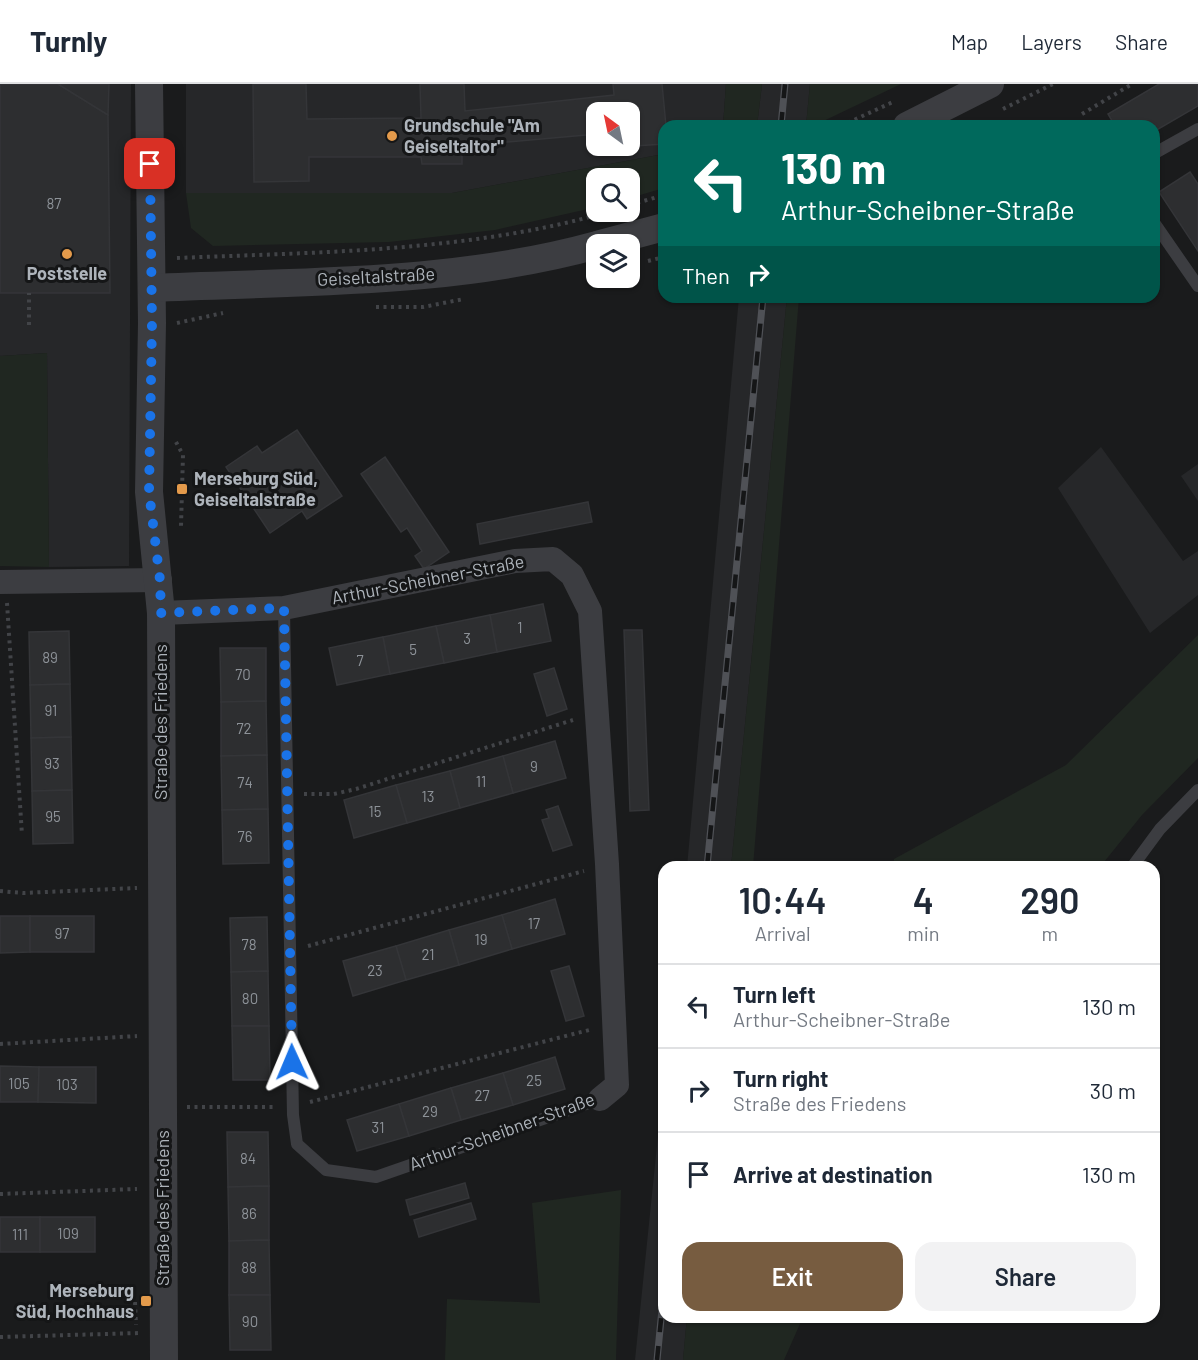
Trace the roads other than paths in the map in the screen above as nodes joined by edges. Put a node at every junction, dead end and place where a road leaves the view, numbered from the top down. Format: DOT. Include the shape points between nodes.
graph roads {
  1 [pos="149,84"];
  2 [pos="990,84"];
  3 [pos="919,120"];
  4 [pos="1198,129"];
  5 [pos="1160,150"];
  6 [pos="658,229"];
  7 [pos="1160,231"];
  8 [pos="638,234"];
  9 [pos="586,247"];
  10 [pos="1198,286"];
  11 [pos="152,288"];
  12 [pos="160,580"];
  13 [pos="3,582"];
  14 [pos="284,608"];
  15 [pos="161,613"];
  16 [pos="1198,790"];
  17 [pos="1136,861"];
  18 [pos="600,1099"];
  19 [pos="164,1360"];
  1 -- 11 [label="street, Straße des Friedens"];
  2 -- 3 [label="street"];
  4 -- 5 [label="lane"];
  6 -- 8 [label="street, Geiseltalstraße"];
  7 -- 10 [label="lane"];
  9 -- 11 [label="street, Geiseltalstraße" via="419,277"];
  11 -- 12 [label="street, Straße des Friedens" via="149,492"];
  12 -- 13 [label="street"];
  12 -- 15 [label="street, Straße des Friedens"];
  14 -- 15 [label="street, Arthur-Scheibner-Straße"];
  14 -- 18 [label="street, Arthur-Scheibner-Straße" via="515,561 553,559 572,575 590,611 607,864 617,1085"];
  14 -- 18 [label="lane, Arthur-Scheibner-Straße" via="293,1107 297,1144 326,1170 376,1177"];
  15 -- 19 [label="street, Straße des Friedens"];
  16 -- 17 [label="lane" via="1160,829"];
}
